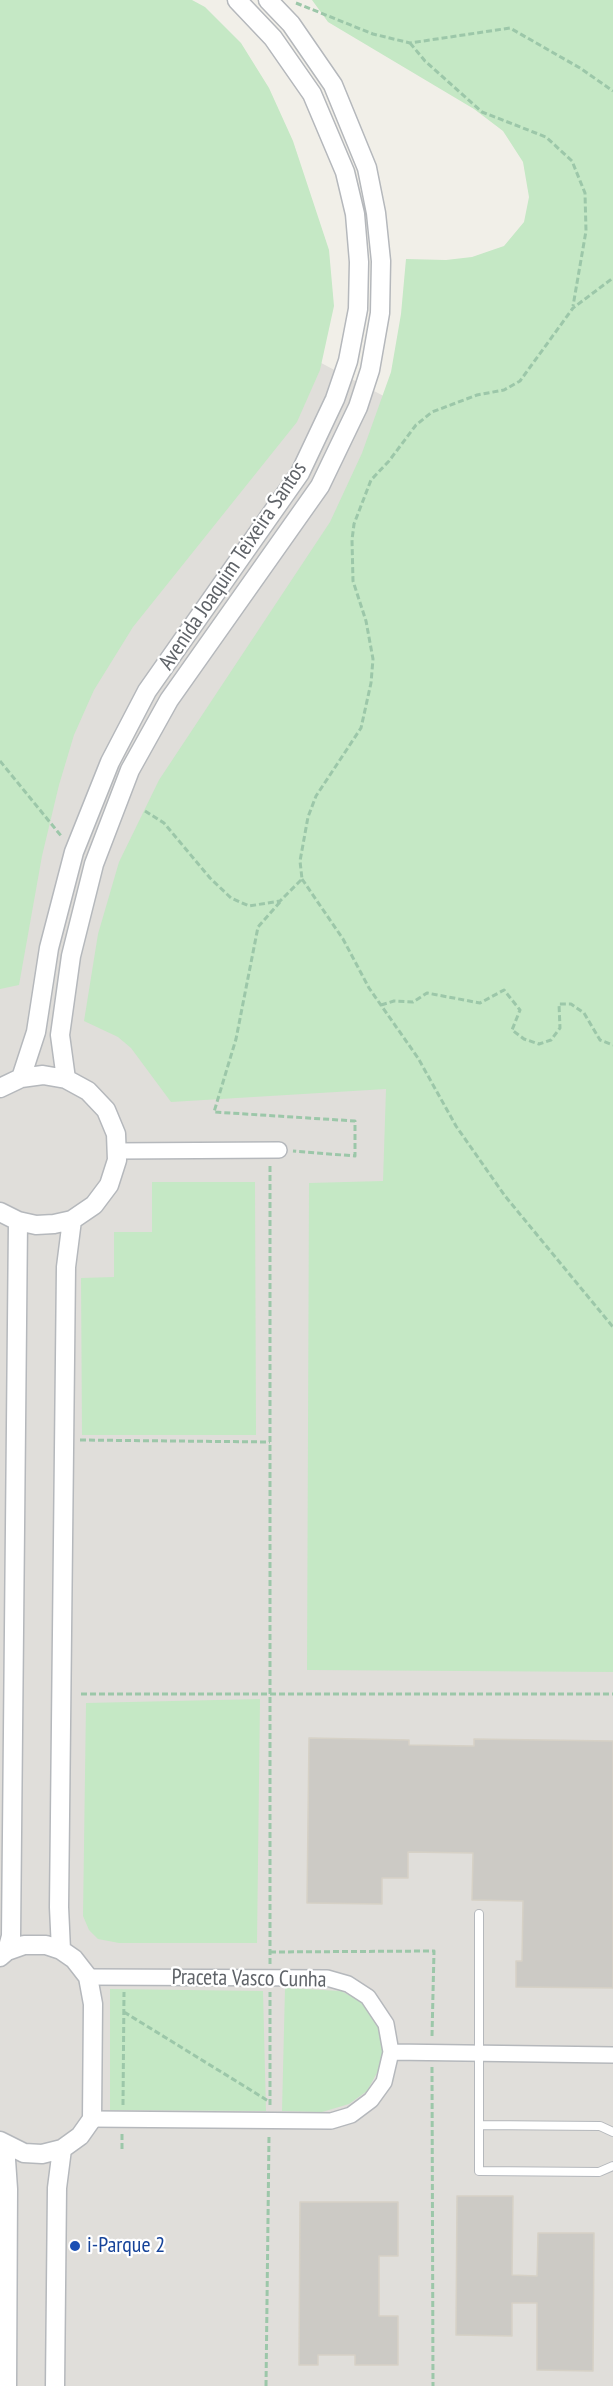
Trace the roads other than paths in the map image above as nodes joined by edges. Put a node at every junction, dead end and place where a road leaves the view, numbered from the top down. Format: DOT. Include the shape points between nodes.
graph roads {
  1 [pos="237,0"];
  2 [pos="268,0"];
  3 [pos="21,1078"];
  4 [pos="66,1079"];
  5 [pos="0,1088"];
  6 [pos="116,1150"];
  7 [pos="275,1150"];
  8 [pos="0,1212"];
  9 [pos="72,1220"];
  10 [pos="18,1221"];
  11 [pos="479,1914"];
  12 [pos="61,1950"];
  13 [pos="3,1954"];
  14 [pos="88,1977"];
  15 [pos="391,2052"];
  16 [pos="479,2053"];
  17 [pos="613,2055"];
  18 [pos="92,2120"];
  19 [pos="480,2125"];
  20 [pos="613,2132"];
  21 [pos="3,2143"];
  22 [pos="62,2149"];
  23 [pos="613,2166"];
  24 [pos="6,2386"];
  25 [pos="55,2386"];
  1 -- 3 [label="street, Avenida Joaquim Teixeira Santos" via="273,38 312,94 345,172 355,214 359,262 358,309 348,362 336,399 300,473 147,691 110,762 75,852 49,948 36,1032"];
  2 -- 4 [label="street, Avenida Joaquim Teixeira Santos" via="291,24 333,85 367,168 381,261 380,313 370,370 358,407 320,486 169,700 130,770 94,864 71,956 60,1035"];
  3 -- 4 [label="street" via="43,1075"];
  3 -- 5 [label="street"];
  4 -- 6 [label="street" via="88,1091 106,1110 116,1134"];
  6 -- 7 [label="street"];
  6 -- 9 [label="street" via="109,1185 94,1205"];
  8 -- 10 [label="street"];
  9 -- 10 [label="street" via="36,1225"];
  9 -- 12 [label="street" via="66,1267 58,1907"];
  10 -- 13 [label="street" via="11,1936"];
  11 -- 16 [label="lane"];
  12 -- 13 [label="street" via="24,1945"];
  12 -- 14 [label="street"];
  14 -- 15 [label="street, Praceta Vasco Cunha" via="327,1978 348,1984 368,1997 386,2024"];
  14 -- 18 [label="street" via="93,2004"];
  15 -- 16 [label="street"];
  15 -- 18 [label="street, Praceta Vasco Cunha" via="384,2082 371,2100 351,2115 331,2121"];
  16 -- 17 [label="street"];
  16 -- 19 [label="lane"];
  18 -- 22 [label="street" via="81,2136"];
  19 -- 20 [label="lane" via="600,2126"];
  19 -- 23 [label="lane" via="479,2171 599,2172"];
  21 -- 22 [label="street" via="42,2154"];
  21 -- 24 [label="street" via="8,2189"];
  22 -- 25 [label="street" via="57,2188"];
}
